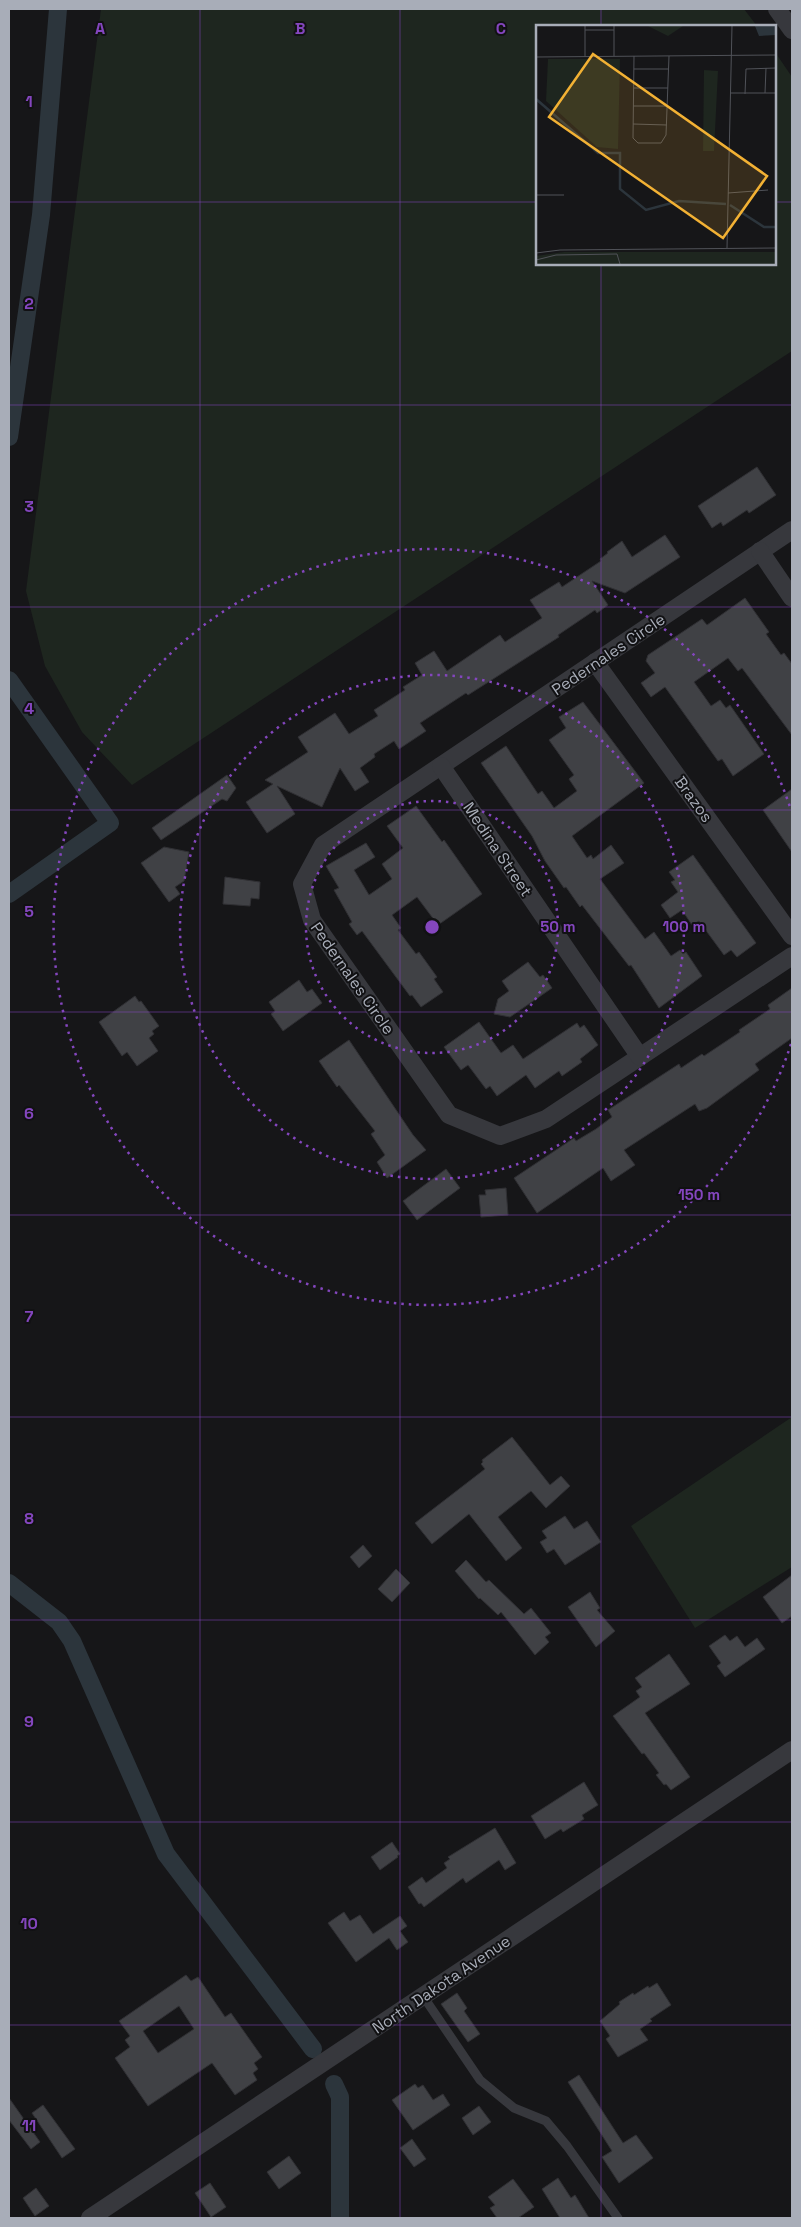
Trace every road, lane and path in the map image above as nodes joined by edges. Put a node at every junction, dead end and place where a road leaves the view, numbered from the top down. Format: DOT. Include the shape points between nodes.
graph roads {
  1 [pos="777,9"];
  2 [pos="792,30"];
  3 [pos="792,530"];
  4 [pos="760,552"];
  5 [pos="792,598"];
  6 [pos="595,662"];
  7 [pos="441,766"];
  8 [pos="792,936"];
  9 [pos="792,956"];
  10 [pos="640,1057"];
  11 [pos="792,1750"];
  12 [pos="423,1996"];
  13 [pos="90,2218"];
  14 [pos="618,2218"];
  1 -- 2 [label="street"];
  3 -- 4 [label="street, Pedernales Circle"];
  4 -- 5 [label="street"];
  4 -- 6 [label="street, Pedernales Circle"];
  6 -- 7 [label="street, Pedernales Circle"];
  6 -- 8 [label="street, Brazos"];
  7 -- 10 [label="street, Medina Street"];
  7 -- 10 [label="street, Pedernales Circle" via="323,845 302,884 312,920 449,1115 457,1119 500,1136 546,1118"];
  9 -- 10 [label="street, Pedernales Circle"];
  11 -- 12 [label="street, North Dakota Avenue"];
  12 -- 13 [label="street, North Dakota Avenue"];
  12 -- 14 [label="lane" via="480,2080 514,2108 546,2121"];
}
